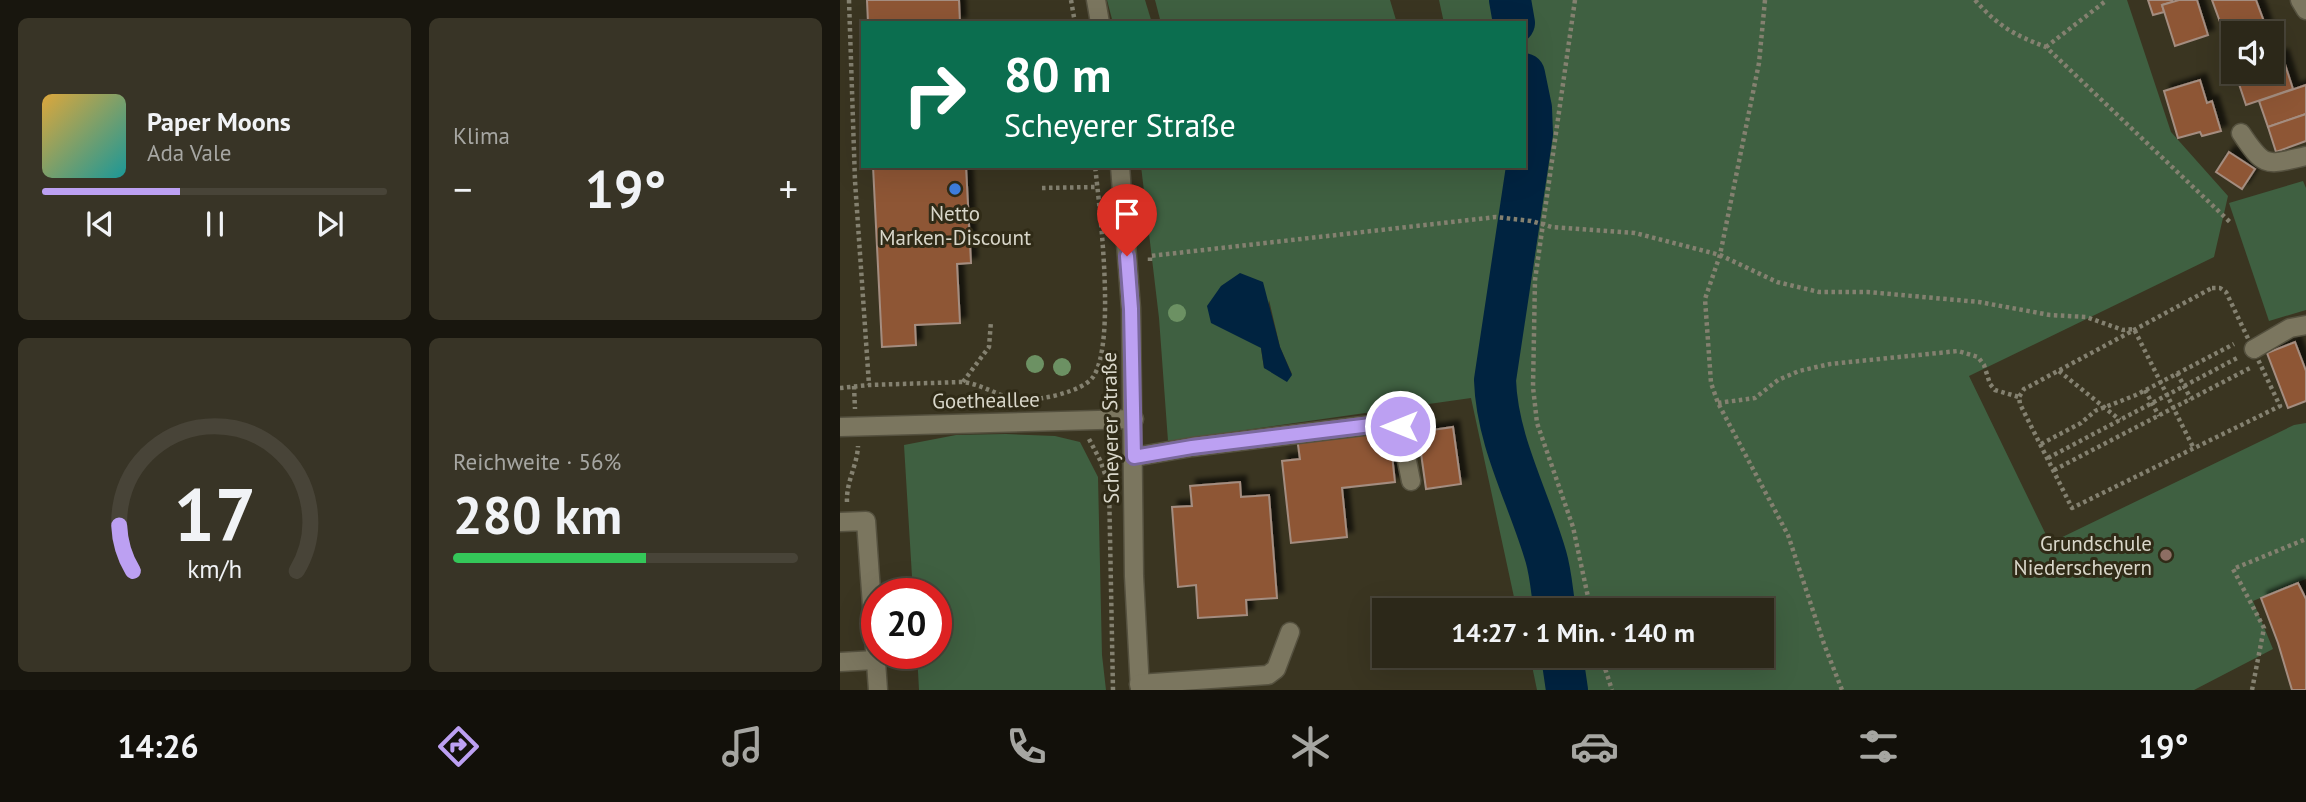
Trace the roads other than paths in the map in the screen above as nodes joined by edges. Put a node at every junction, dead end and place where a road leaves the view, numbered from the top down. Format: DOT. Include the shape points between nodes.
graph roads {
  1 [pos="1096,0"];
  2 [pos="2300,0"];
  3 [pos="2306,10"];
  4 [pos="1100,21"];
  5 [pos="2241,133"];
  6 [pos="2306,156"];
  7 [pos="1120,168"];
  8 [pos="2306,325"];
  9 [pos="2254,349"];
  10 [pos="1134,419"];
  11 [pos="840,427"];
  12 [pos="1134,457"];
  13 [pos="1411,481"];
  14 [pos="840,522"];
  15 [pos="870,578"];
  16 [pos="1290,632"];
  17 [pos="861,661"];
  18 [pos="840,662"];
  19 [pos="876,669"];
  20 [pos="1140,687"];
  21 [pos="878,690"];
  1 -- 4 [label="street"];
  2 -- 3 [label="street"];
  5 -- 6 [label="street" via="2254,153 2268,163"];
  7 -- 10 [label="street, Scheyerer Straße"];
  8 -- 9 [label="street" via="2290,328"];
  10 -- 11 [label="street, Goetheallee"];
  10 -- 12 [label="street, Scheyerer Straße"];
  12 -- 13 [label="street" via="1387,423 1400,426"];
  12 -- 20 [label="street, Scheyerer Straße"];
  14 -- 15 [label="street" via="866,521"];
  16 -- 20 [label="street" via="1276,669 1268,675"];
  17 -- 18 [label="street"];
  19 -- 21 [label="street"];
}
